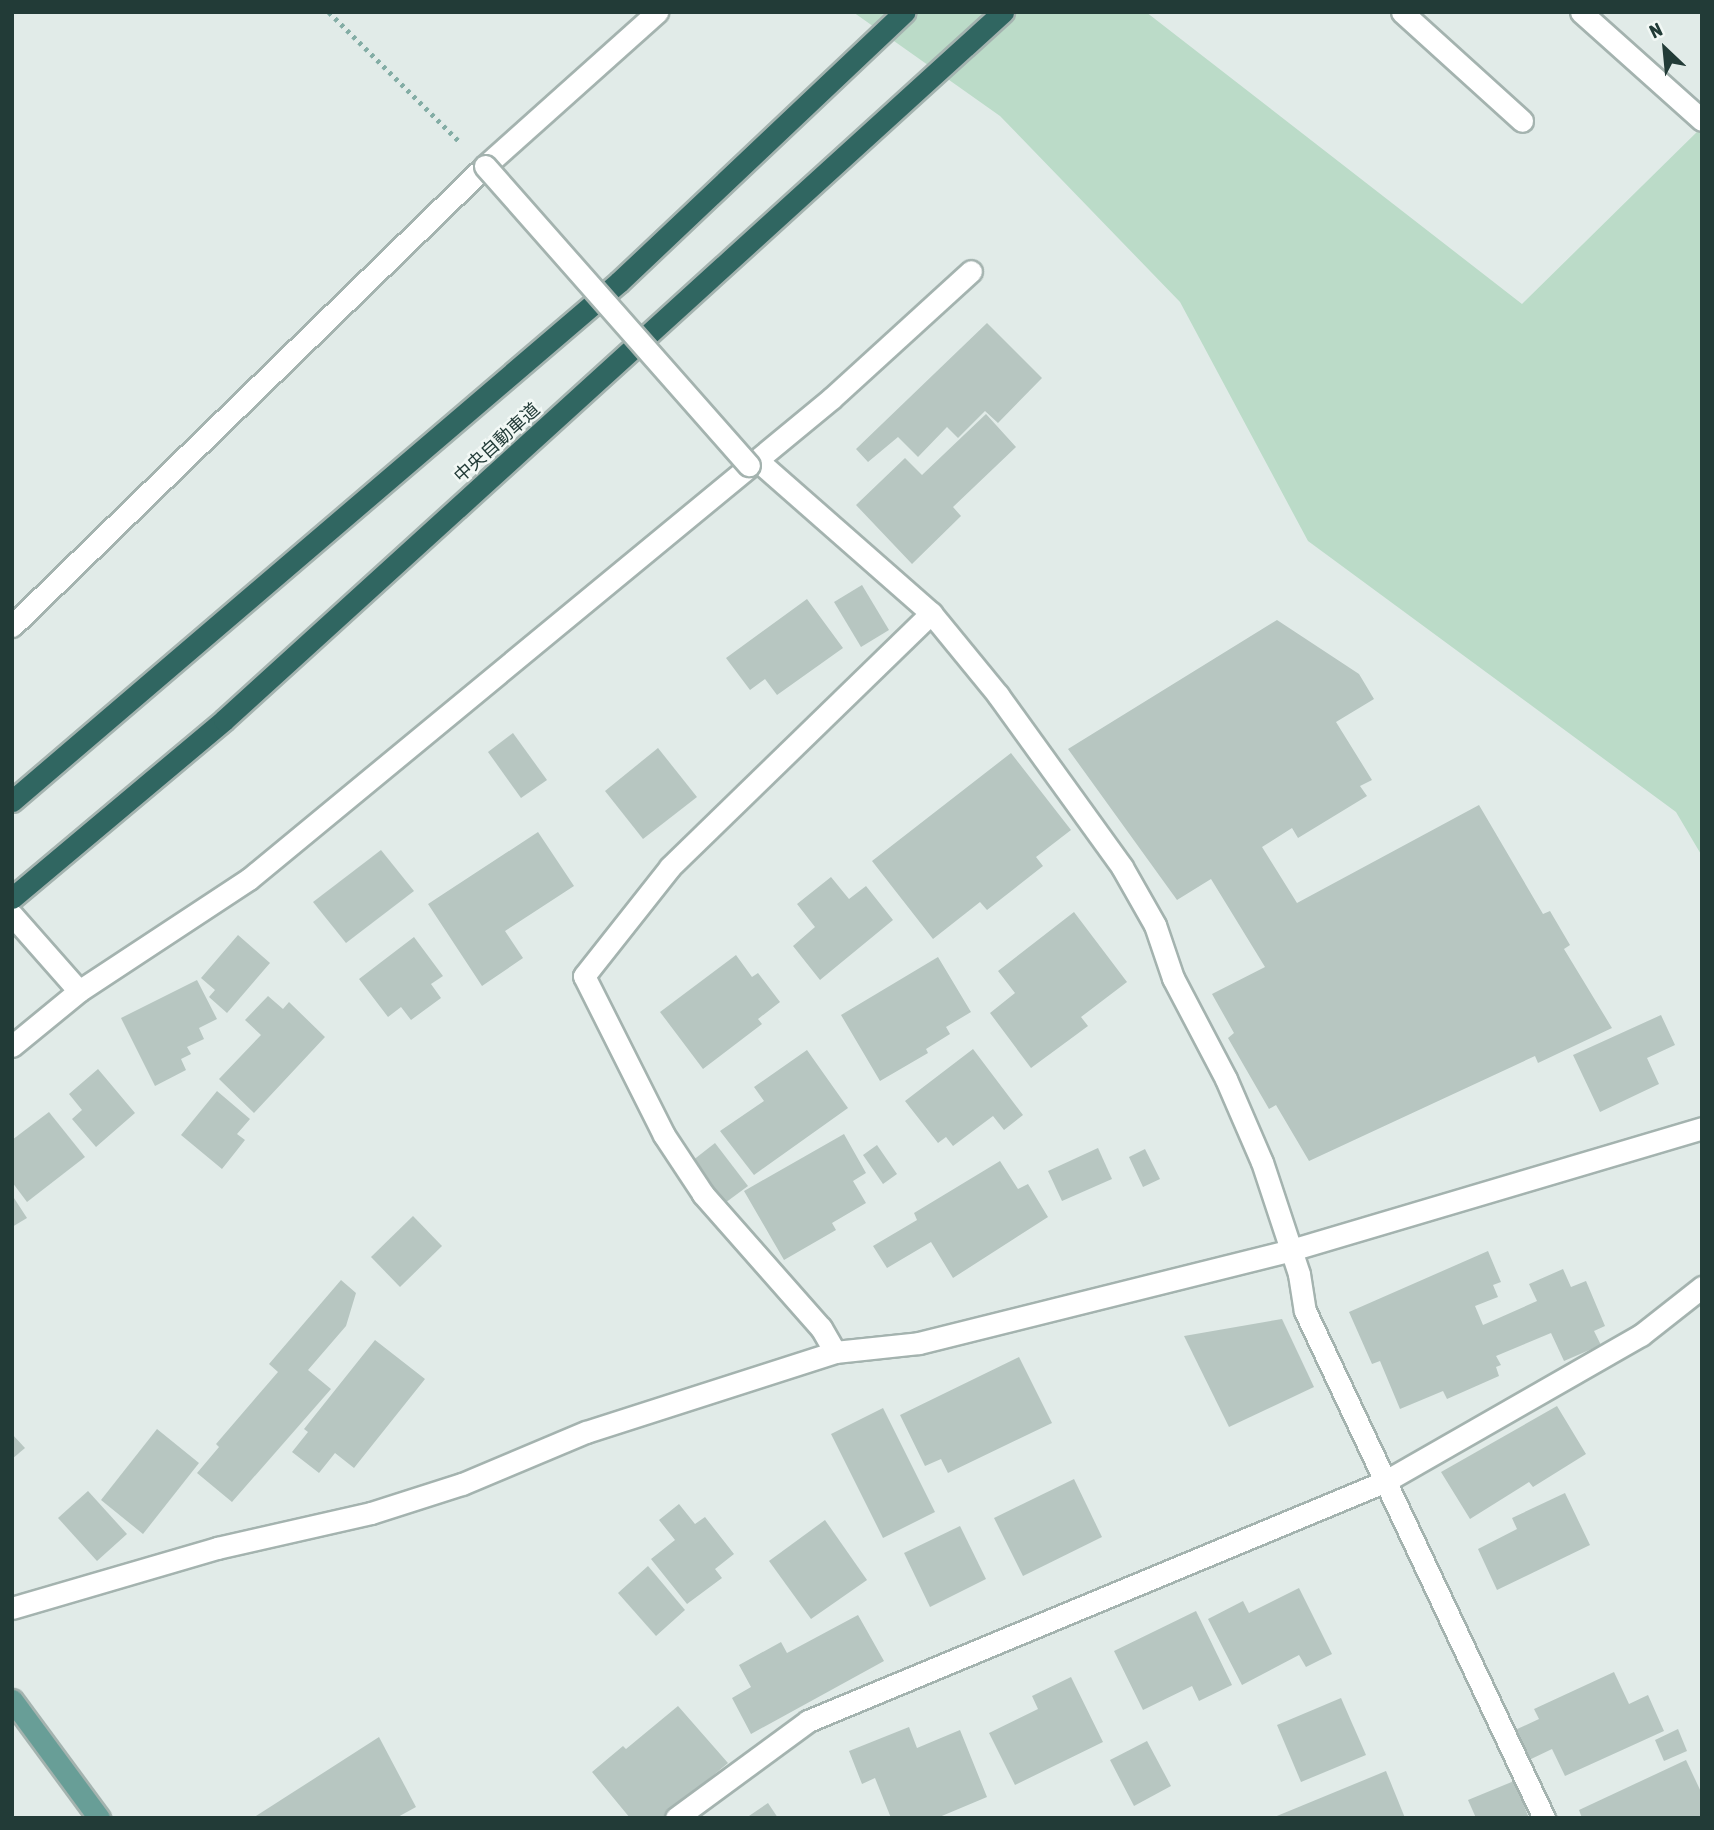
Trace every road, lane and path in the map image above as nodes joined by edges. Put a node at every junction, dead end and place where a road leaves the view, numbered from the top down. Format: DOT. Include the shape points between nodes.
graph roads {
  1 [pos="329,12"];
  2 [pos="657,12"];
  3 [pos="905,12"];
  4 [pos="1003,12"];
  5 [pos="1402,12"];
  6 [pos="1581,12"];
  7 [pos="1702,120"];
  8 [pos="1522,121"];
  9 [pos="485,166"];
  10 [pos="971,271"];
  11 [pos="753,463"];
  12 [pos="930,613"];
  13 [pos="12,626"];
  14 [pos="12,801"];
  15 [pos="12,898"];
  16 [pos="12,915"];
  17 [pos="79,991"];
  18 [pos="12,1046"];
  19 [pos="1702,1128"];
  20 [pos="1290,1250"];
  21 [pos="1702,1287"];
  22 [pos="835,1352"];
  23 [pos="1386,1481"];
  24 [pos="12,1608"];
  25 [pos="12,1700"];
  26 [pos="99,1818"];
  27 [pos="676,1818"];
  28 [pos="1544,1818"];
  1 -- 9 [label="path"];
  2 -- 9 [label="street"];
  3 -- 14 [label="highway" via="619,282"];
  4 -- 15 [label="highway, 中央自動車道" via="224,720"];
  5 -- 8 [label="street"];
  6 -- 7 [label="street"];
  9 -- 11 [label="street, bridge"];
  9 -- 13 [label="street"];
  10 -- 11 [label="street"];
  11 -- 12 [label="street"];
  11 -- 17 [label="street" via="249,879"];
  12 -- 20 [label="street" via="998,695 1122,867 1226,1079 1262,1162"];
  12 -- 22 [label="street" via="670,867 584,976 664,1135 703,1194 821,1328"];
  16 -- 17 [label="street"];
  17 -- 18 [label="street"];
  19 -- 20 [label="street"];
  20 -- 22 [label="street" via="919,1343"];
  20 -- 23 [label="street" via="1305,1311"];
  21 -- 23 [label="street" via="1641,1335"];
  22 -- 24 [label="street" via="586,1432 462,1484 371,1513 217,1548"];
  23 -- 27 [label="street" via="808,1721"];
  23 -- 28 [label="street"];
  25 -- 26 [label="main road"];
}
